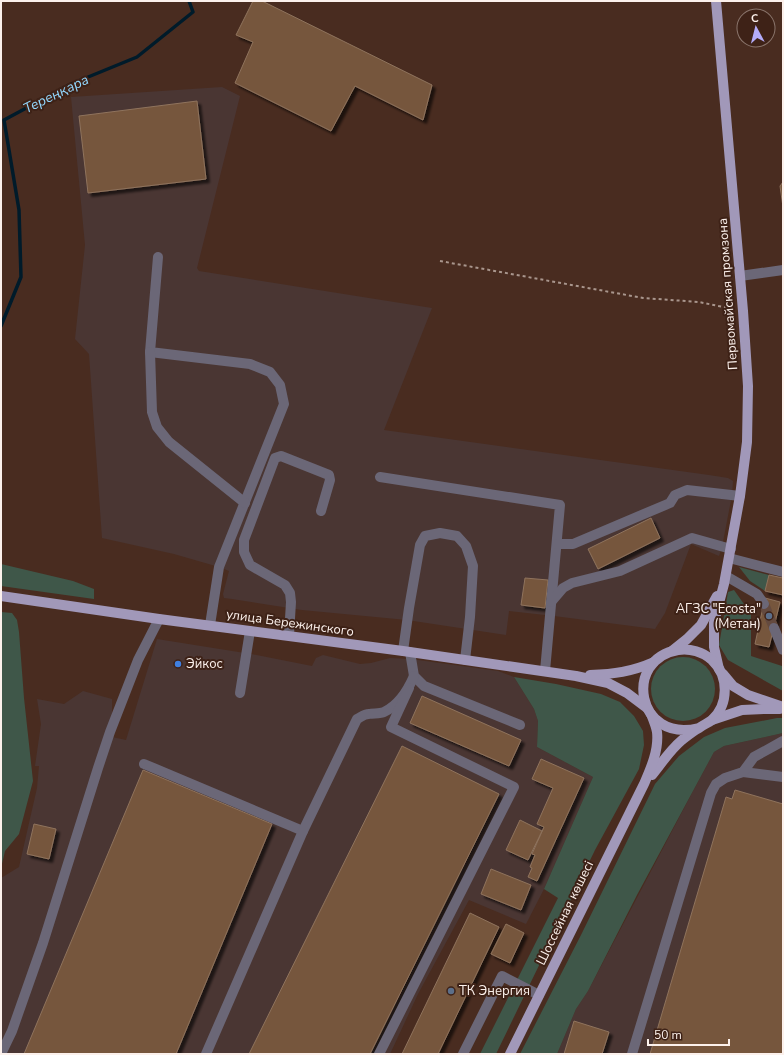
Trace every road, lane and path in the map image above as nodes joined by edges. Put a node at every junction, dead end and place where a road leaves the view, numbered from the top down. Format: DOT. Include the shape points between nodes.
graph roads {
  1 [pos="716,1"];
  2 [pos="158,257"];
  3 [pos="440,260"];
  4 [pos="783,270"];
  5 [pos="740,276"];
  6 [pos="743,311"];
  7 [pos="150,352"];
  8 [pos="380,477"];
  9 [pos="740,496"];
  10 [pos="245,503"];
  11 [pos="321,511"];
  12 [pos="557,544"];
  13 [pos="730,553"];
  14 [pos="783,572"];
  15 [pos="725,580"];
  16 [pos="1,596"];
  17 [pos="551,602"];
  18 [pos="764,604"];
  19 [pos="159,619"];
  20 [pos="210,625"];
  21 [pos="774,628"];
  22 [pos="250,631"];
  23 [pos="289,636"];
  24 [pos="783,650"];
  25 [pos="672,651"];
  26 [pos="407,652"];
  27 [pos="466,660"];
  28 [pos="655,661"];
  29 [pos="545,671"];
  30 [pos="720,671"];
  31 [pos="414,676"];
  32 [pos="576,676"];
  33 [pos="409,688"];
  34 [pos="240,693"];
  35 [pos="783,708"];
  36 [pos="649,711"];
  37 [pos="712,720"];
  38 [pos="520,725"];
  39 [pos="698,728"];
  40 [pos="783,740"];
  41 [pos="144,764"];
  42 [pos="743,772"];
  43 [pos="783,777"];
  44 [pos="644,784"];
  45 [pos="303,832"];
  46 [pos="539,995"];
  47 [pos="1,1054"];
  48 [pos="206,1054"];
  49 [pos="379,1054"];
  50 [pos="463,1054"];
  51 [pos="510,1054"];
  52 [pos="632,1054"];
  1 -- 5 [label="main road, Первомайская промзона"];
  2 -- 7 [label="lane"];
  3 -- 6 [label="path" via="643,298 699,302"];
  4 -- 5 [label="lane"];
  5 -- 6 [label="main road, Первомайская промзона"];
  6 -- 9 [label="main road, Первомайская промзона" via="748,386 747,442"];
  7 -- 10 [label="lane" via="152,412 157,427 168,442"];
  7 -- 10 [label="lane" via="250,364 270,372 280,385 284,404"];
  8 -- 12 [label="lane" via="560,505"];
  9 -- 12 [label="lane" via="687,490 675,495 670,503 573,544"];
  9 -- 13 [label="main road, Первомайская промзона"];
  10 -- 20 [label="lane" via="219,567"];
  11 -- 23 [label="lane" via="330,480 329,475 281,456 275,458 244,540 244,552 250,565 285,585 290,593"];
  12 -- 17 [label="lane"];
  13 -- 14 [label="lane"];
  13 -- 15 [label="main road, Первомайская промзона"];
  13 -- 17 [label="lane" via="692,538 620,571 572,583 563,588"];
  15 -- 18 [label="lane" via="757,594"];
  15 -- 25 [label="main road" via="701,625"];
  15 -- 30 [label="main road" via="714,622 714,647"];
  16 -- 19 [label="main road, улица Бережинского"];
  17 -- 29 [label="lane"];
  19 -- 20 [label="main road, улица Бережинского"];
  19 -- 47 [label="lane" via="138,660 110,732 44,943"];
  20 -- 22 [label="main road, улица Бережинского"];
  21 -- 24 [label="lane"];
  22 -- 23 [label="main road, улица Бережинского"];
  22 -- 34 [label="lane"];
  23 -- 26 [label="main road, улица Бережинского"];
  25 -- 28 [label="main road"];
  25 -- 30 [label="main road" via="695,651 709,658"];
  26 -- 27 [label="main road, улица Бережинского"];
  26 -- 27 [label="lane" via="407,618 420,545 425,536 440,533 457,536 466,546 473,566"];
  26 -- 31 [label="lane"];
  27 -- 29 [label="main road, улица Бережинского"];
  28 -- 32 [label="main road" via="624,672"];
  28 -- 36 [label="main road" via="643,685 643,694"];
  29 -- 32 [label="main road, улица Бережинского"];
  30 -- 35 [label="main road" via="733,686 748,695"];
  30 -- 37 [label="main road" via="725,687 724,696 718,713"];
  31 -- 33 [label="lane"];
  31 -- 38 [label="lane" via="424,686"];
  32 -- 36 [label="main road" via="608,683 628,693"];
  33 -- 45 [label="lane" via="384,712 367,714 357,719"];
  33 -- 49 [label="lane" via="391,727 514,787"];
  35 -- 37 [label="main road" via="742,710"];
  36 -- 39 [label="main road" via="664,726 672,729 681,731"];
  36 -- 44 [label="main road" via="657,732 656,749"];
  37 -- 39 [label="main road"];
  39 -- 44 [label="main road" via="681,741"];
  40 -- 42 [label="lane" via="754,757"];
  41 -- 45 [label="lane"];
  42 -- 43 [label="lane"];
  42 -- 52 [label="lane" via="725,778 716,784 711,793"];
  44 -- 46 [label="main road, Шоссейная көшесі"];
  45 -- 48 [label="lane"];
  46 -- 50 [label="lane" via="502,976"];
  46 -- 51 [label="main road, Шоссейная көшесі"];
}
